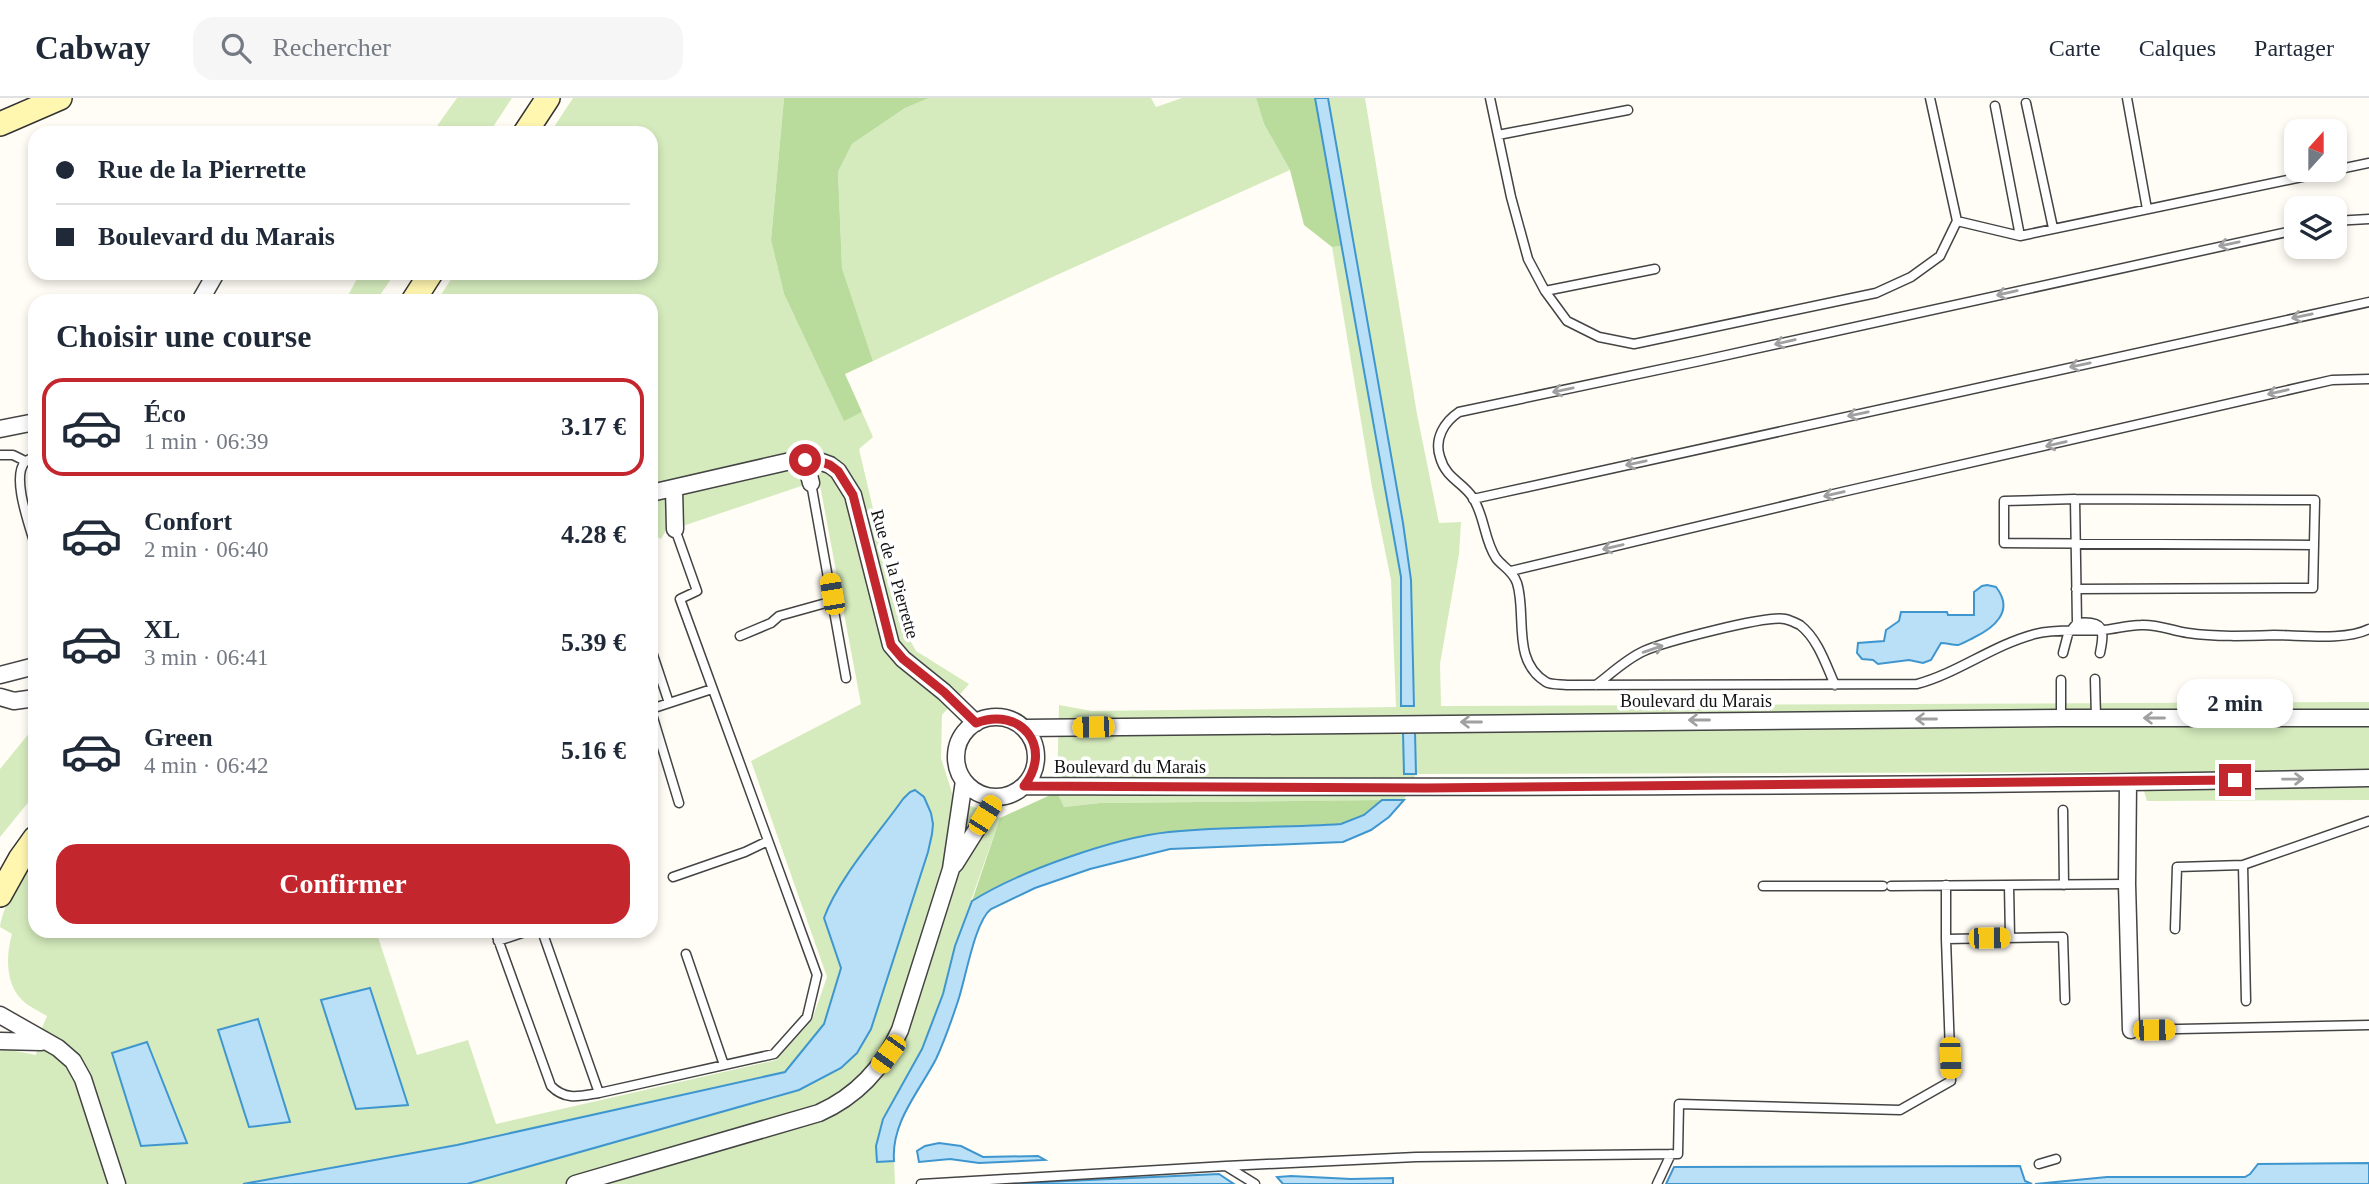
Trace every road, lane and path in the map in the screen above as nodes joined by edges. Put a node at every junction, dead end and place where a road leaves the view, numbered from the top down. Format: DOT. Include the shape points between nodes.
graph roads {
  1 [pos="60,98"];
  2 [pos="548,98"];
  3 [pos="1490,98"];
  4 [pos="1930,98"];
  5 [pos="2127,98"];
  6 [pos="2026,103"];
  7 [pos="1994,106"];
  8 [pos="1628,110"];
  9 [pos="4,123"];
  10 [pos="530,126"];
  11 [pos="1498,135"];
  12 [pos="2369,163"];
  13 [pos="2147,209"];
  14 [pos="2369,219"];
  15 [pos="2347,220"];
  16 [pos="1958,221"];
  17 [pos="2053,229"];
  18 [pos="2284,233"];
  19 [pos="2020,236"];
  20 [pos="1654,269"];
  21 [pos="1545,291"];
  22 [pos="2369,302"];
  23 [pos="2369,379"];
  24 [pos="28,423"];
  25 [pos="0,429"];
  26 [pos="0,455"];
  27 [pos="28,460"];
  28 [pos="805,460"];
  29 [pos="25,461"];
  30 [pos="811,483"];
  31 [pos="674,488"];
  32 [pos="658,491"];
  33 [pos="1474,499"];
  34 [pos="2075,499"];
  35 [pos="28,519"];
  36 [pos="675,529"];
  37 [pos="2075,543"];
  38 [pos="2314,545"];
  39 [pos="1511,571"];
  40 [pos="2076,589"];
  41 [pos="833,601"];
  42 [pos="2075,626"];
  43 [pos="2369,629"];
  44 [pos="2102,630"];
  45 [pos="740,636"];
  46 [pos="2063,653"];
  47 [pos="2100,653"];
  48 [pos="28,668"];
  49 [pos="658,670"];
  50 [pos="0,676"];
  51 [pos="846,678"];
  52 [pos="2061,680"];
  53 [pos="2095,680"];
  54 [pos="1596,685"];
  55 [pos="1835,685"];
  56 [pos="712,688"];
  57 [pos="0,696"];
  58 [pos="28,699"];
  59 [pos="669,703"];
  60 [pos="658,707"];
  61 [pos="2061,718"];
  62 [pos="2096,718"];
  63 [pos="2369,718"];
  64 [pos="976,723"];
  65 [pos="1024,728"];
  66 [pos="658,733"];
  67 [pos="2369,778"];
  68 [pos="964,781"];
  69 [pos="2128,783"];
  70 [pos="1024,786"];
  71 [pos="996,797"];
  72 [pos="679,803"];
  73 [pos="2063,810"];
  74 [pos="2369,821"];
  75 [pos="768,841"];
  76 [pos="28,848"];
  77 [pos="2244,865"];
  78 [pos="951,869"];
  79 [pos="673,877"];
  80 [pos="2127,884"];
  81 [pos="1946,885"];
  82 [pos="2009,885"];
  83 [pos="2064,885"];
  84 [pos="1763,886"];
  85 [pos="0,894"];
  86 [pos="2175,929"];
  87 [pos="497,938"];
  88 [pos="507,938"];
  89 [pos="545,938"];
  90 [pos="2010,938"];
  91 [pos="1946,939"];
  92 [pos="498,941"];
  93 [pos="686,954"];
  94 [pos="2065,1000"];
  95 [pos="2246,1001"];
  96 [pos="0,1015"];
  97 [pos="2369,1025"];
  98 [pos="2131,1030"];
  99 [pos="0,1041"];
  100 [pos="47,1042"];
  101 [pos="724,1065"];
  102 [pos="600,1093"];
  103 [pos="1671,1154"];
  104 [pos="2056,1159"];
  105 [pos="2039,1164"];
  106 [pos="1226,1167"];
  107 [pos="117,1184"];
  108 [pos="575,1184"];
  109 [pos="921,1184"];
  110 [pos="1255,1184"];
  111 [pos="1657,1184"];
  1 -- 9 [label="street"];
  2 -- 10 [label="street"];
  3 -- 11 [label="lane"];
  4 -- 16 [label="lane"];
  5 -- 13 [label="lane"];
  6 -- 17 [label="lane"];
  7 -- 19 [label="lane"];
  8 -- 11 [label="lane"];
  11 -- 21 [label="lane" via="1528,259"];
  12 -- 13 [label="lane"];
  13 -- 17 [label="lane"];
  14 -- 15 [label="lane"];
  16 -- 19 [label="lane"];
  16 -- 21 [label="lane" via="1940,256 1911,277 1876,293 1634,344 1599,337 1567,321"];
  17 -- 19 [label="lane"];
  18 -- 33 [label="lane, one-way" via="1460,412 1442,429 1440,458 1451,479"];
  20 -- 21 [label="lane"];
  22 -- 33 [label="lane, one-way"];
  23 -- 39 [label="lane, one-way" via="2332,380"];
  24 -- 25 [label="street"];
  26 -- 29 [label="lane"];
  27 -- 29 [label="lane"];
  28 -- 30 [label="street"];
  28 -- 31 [label="street, Rue de la Pierrette"];
  28 -- 64 [label="street, Rue de la Pierrette" via="830,465 853,495 891,645"];
  29 -- 35 [label="lane" via="19,486"];
  30 -- 41 [label="lane"];
  31 -- 32 [label="street, Rue de la Pierrette"];
  31 -- 36 [label="street"];
  33 -- 39 [label="lane" via="1489,545"];
  34 -- 37 [label="lane"];
  34 -- 37 [label="lane" via="2004,501 2004,543"];
  34 -- 38 [label="lane" via="2315,500"];
  36 -- 56 [label="lane" via="697,591 680,599"];
  37 -- 38 [label="lane"];
  37 -- 40 [label="lane"];
  38 -- 40 [label="lane" via="2313,588"];
  39 -- 54 [label="lane" via="1520,600 1523,648 1533,669 1547,683"];
  40 -- 42 [label="lane"];
  41 -- 45 [label="lane" via="779,616"];
  41 -- 51 [label="lane"];
  42 -- 44 [label="lane"];
  42 -- 46 [label="lane"];
  42 -- 55 [label="lane" via="2007,643 1917,684"];
  43 -- 44 [label="lane" via="2341,635 2231,636 2142,625"];
  44 -- 47 [label="lane"];
  48 -- 50 [label="street"];
  49 -- 59 [label="lane"];
  52 -- 61 [label="lane"];
  53 -- 62 [label="lane"];
  54 -- 55 [label="lane"];
  54 -- 55 [label="lane, one-way" via="1643,651 1769,619 1785,619 1809,634"];
  56 -- 59 [label="lane"];
  56 -- 75 [label="lane"];
  57 -- 58 [label="street"];
  59 -- 60 [label="lane"];
  61 -- 62 [label="street, Boulevard du Marais"];
  61 -- 65 [label="street, Boulevard du Marais, one-way"];
  63 -- 62 [label="street, Boulevard du Marais, one-way"];
  64 -- 65 [label="street" via="1001,717"];
  64 -- 68 [label="street" via="966,731 956,756"];
  65 -- 70 [label="street" via="1036,750 1036,764"];
  66 -- 72 [label="lane"];
  69 -- 67 [label="street, Boulevard du Marais, one-way"];
  68 -- 71 [label="street" via="973,790"];
  68 -- 78 [label="street"];
  69 -- 70 [label="street, Boulevard du Marais"];
  69 -- 80 [label="street"];
  70 -- 71 [label="street"];
  71 -- 78 [label="street"];
  73 -- 83 [label="lane"];
  74 -- 77 [label="lane"];
  75 -- 79 [label="lane"];
  75 -- 101 [label="lane" via="817,975 807,1017 774,1054"];
  76 -- 85 [label="street"];
  77 -- 86 [label="lane" via="2177,867"];
  77 -- 95 [label="lane"];
  78 -- 108 [label="street" via="900,1030 888,1054 857,1091 819,1113"];
  80 -- 83 [label="lane"];
  80 -- 98 [label="street"];
  81 -- 82 [label="lane"];
  81 -- 84 [label="lane"];
  81 -- 91 [label="lane"];
  82 -- 83 [label="lane"];
  82 -- 90 [label="lane"];
  87 -- 92 [label="lane"];
  88 -- 92 [label="lane"];
  89 -- 102 [label="lane"];
  90 -- 91 [label="lane"];
  90 -- 94 [label="lane" via="2063,937"];
  91 -- 103 [label="lane" via="1951,1081 1900,1110 1679,1104 1678,1154"];
  92 -- 102 [label="lane" via="551,1086 570,1098"];
  93 -- 101 [label="lane"];
  96 -- 100 [label="street"];
  97 -- 98 [label="lane"];
  99 -- 100 [label="street"];
  100 -- 107 [label="street" via="78,1068"];
  101 -- 102 [label="lane"];
  103 -- 106 [label="lane" via="1416,1157"];
  103 -- 111 [label="lane"];
  104 -- 105 [label="lane"];
  106 -- 109 [label="lane"];
  106 -- 110 [label="lane"];
}
